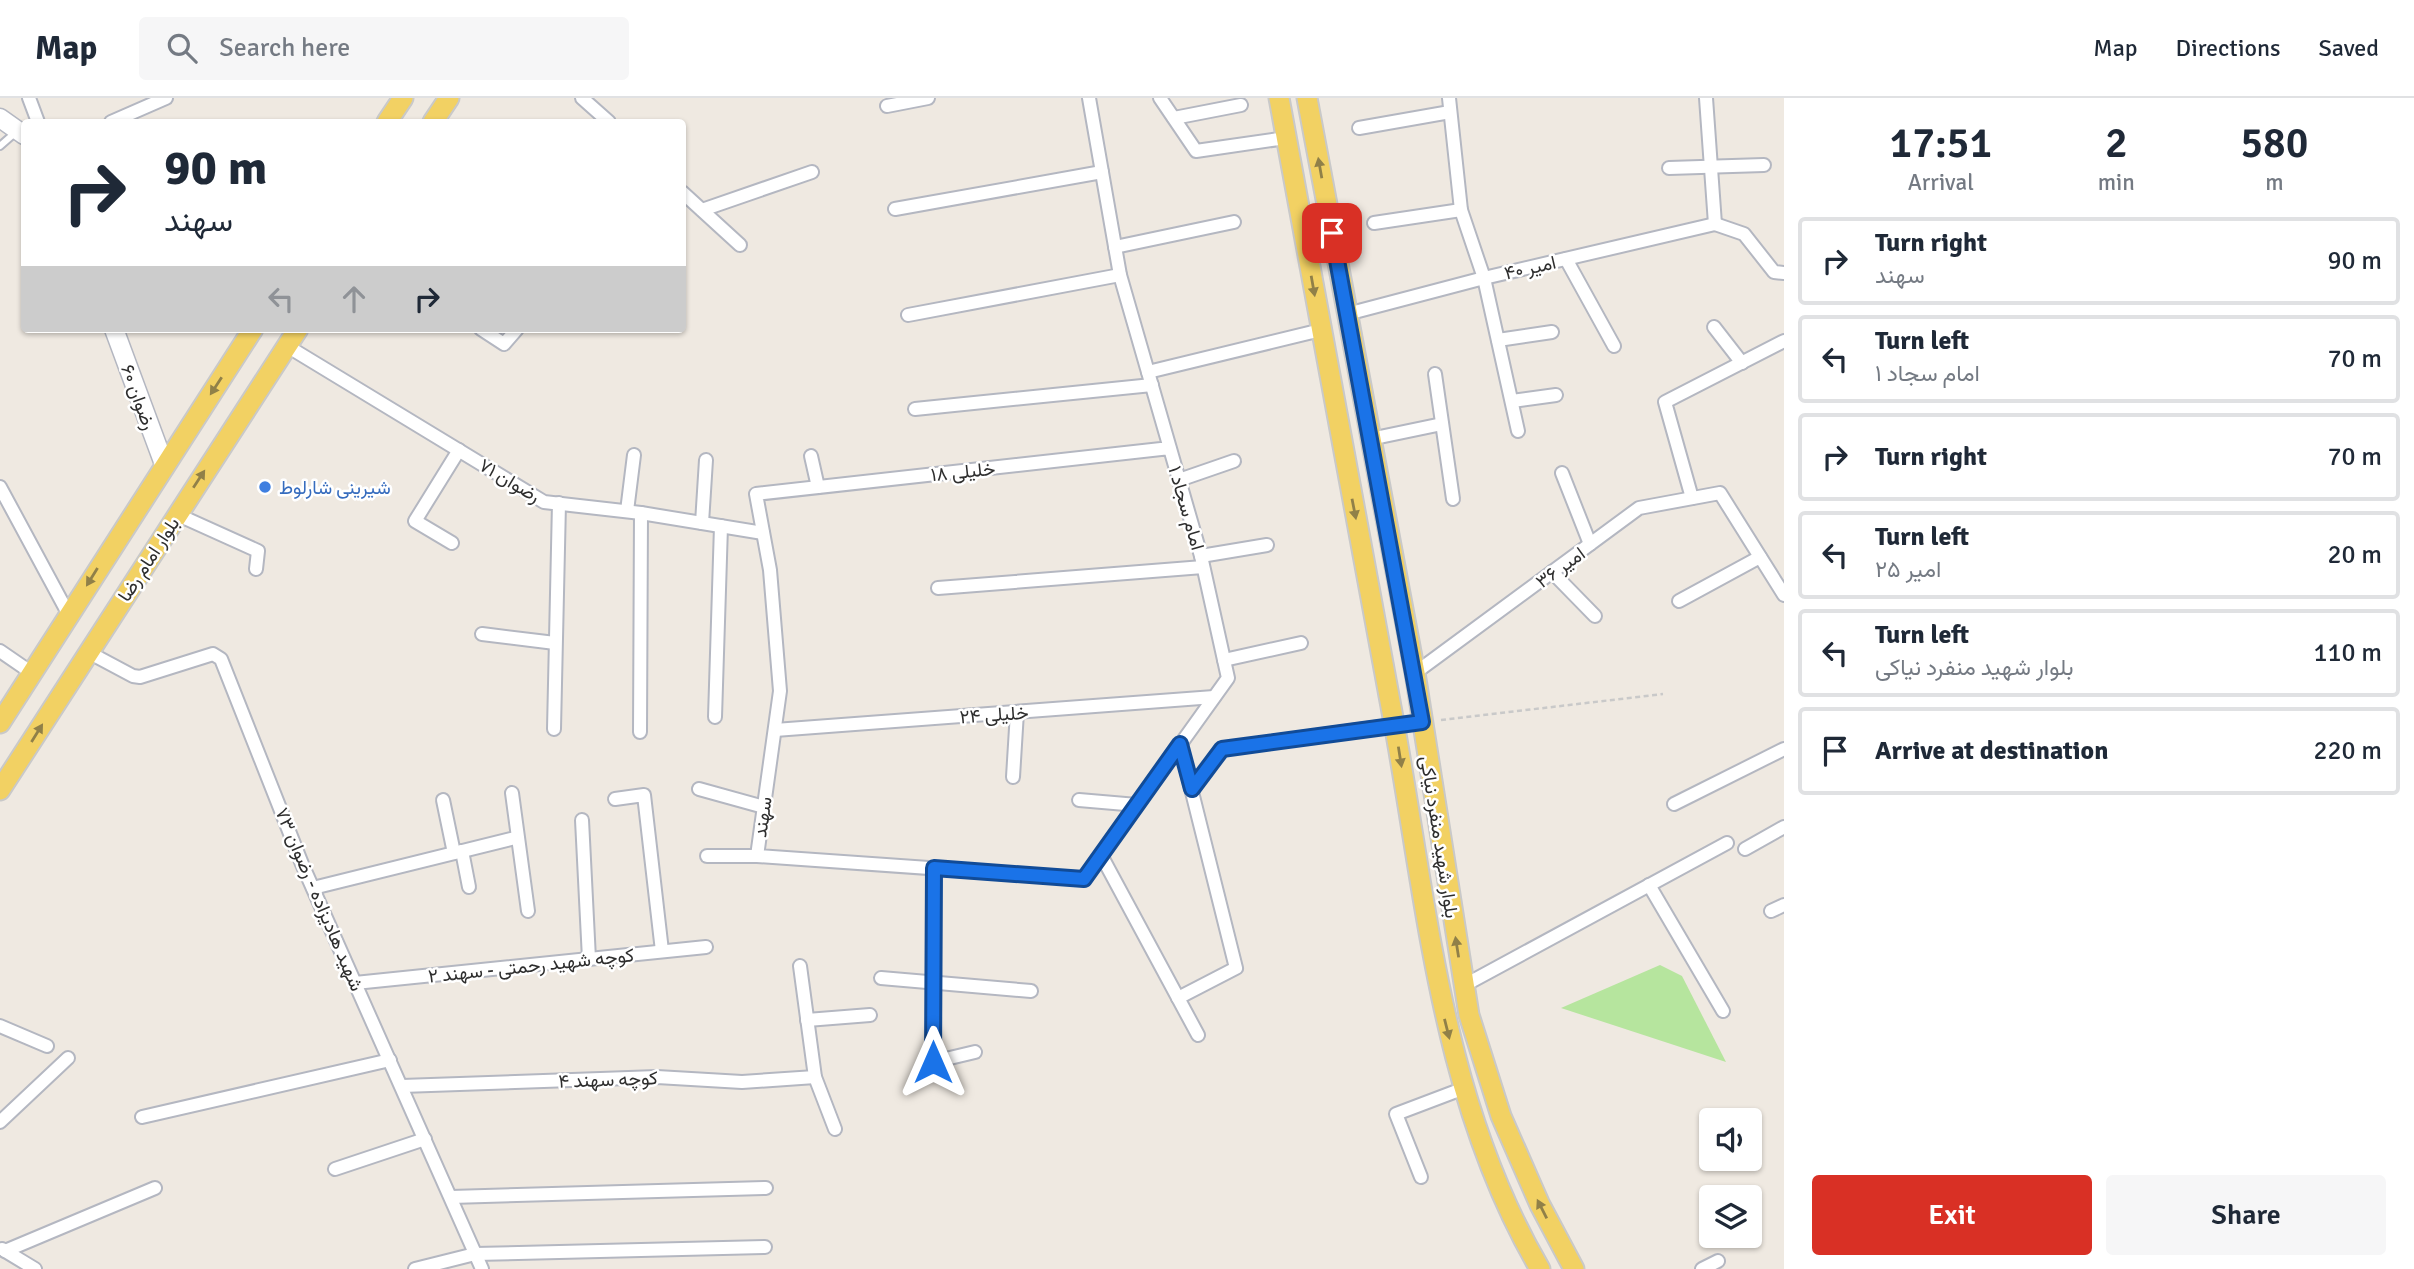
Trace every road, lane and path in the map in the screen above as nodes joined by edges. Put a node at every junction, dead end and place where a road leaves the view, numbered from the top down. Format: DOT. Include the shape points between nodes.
graph roads {
  1 [pos="29,98"];
  2 [pos="166,98"];
  3 [pos="403,98"];
  4 [pos="449,98"];
  5 [pos="582,98"];
  6 [pos="928,98"];
  7 [pos="1090,98"];
  8 [pos="1160,98"];
  9 [pos="1279,98"];
  10 [pos="1307,98"];
  11 [pos="1449,98"];
  12 [pos="1706,98"];
  13 [pos="1241,105"];
  14 [pos="887,106"];
  15 [pos="1450,112"];
  16 [pos="0,118"];
  17 [pos="1174,118"];
  18 [pos="37,119"];
  19 [pos="118,119"];
  20 [pos="389,119"];
  21 [pos="435,119"];
  22 [pos="606,119"];
  23 [pos="1359,128"];
  24 [pos="21,133"];
  25 [pos="1286,138"];
  26 [pos="0,146"];
  27 [pos="1764,165"];
  28 [pos="1711,166"];
  29 [pos="1669,168"];
  30 [pos="812,172"];
  31 [pos="1102,172"];
  32 [pos="686,196"];
  33 [pos="895,209"];
  34 [pos="702,210"];
  35 [pos="1461,210"];
  36 [pos="1234,222"];
  37 [pos="1374,223"];
  38 [pos="1715,224"];
  39 [pos="740,245"];
  40 [pos="1115,247"];
  41 [pos="1566,258"];
  42 [pos="1784,273"];
  43 [pos="1120,275"];
  44 [pos="1484,278"];
  45 [pos="1347,314"];
  46 [pos="908,315"];
  47 [pos="1714,327"];
  48 [pos="1321,330"];
  49 [pos="1552,332"];
  50 [pos="115,333"];
  51 [pos="250,333"];
  52 [pos="295,333"];
  53 [pos="487,333"];
  54 [pos="514,333"];
  55 [pos="1498,340"];
  56 [pos="1784,341"];
  57 [pos="287,346"];
  58 [pos="1614,346"];
  59 [pos="1742,363"];
  60 [pos="1435,374"];
  61 [pos="1150,378"];
  62 [pos="1556,395"];
  63 [pos="1512,401"];
  64 [pos="915,409"];
  65 [pos="1442,424"];
  66 [pos="1518,431"];
  67 [pos="1370,439"];
  68 [pos="1170,448"];
  69 [pos="459,450"];
  70 [pos="634,455"];
  71 [pos="811,456"];
  72 [pos="706,460"];
  73 [pos="1234,461"];
  74 [pos="164,464"];
  75 [pos="1562,473"];
  76 [pos="1179,480"];
  77 [pos="0,487"];
  78 [pos="818,487"];
  79 [pos="756,494"];
  80 [pos="1692,498"];
  81 [pos="1453,499"];
  82 [pos="559,503"];
  83 [pos="626,511"];
  84 [pos="641,513"];
  85 [pos="176,514"];
  86 [pos="702,523"];
  87 [pos="721,526"];
  88 [pos="763,533"];
  89 [pos="452,543"];
  90 [pos="1590,544"];
  91 [pos="1266,545"];
  92 [pos="1760,557"];
  93 [pos="1202,562"];
  94 [pos="256,569"];
  95 [pos="1552,572"];
  96 [pos="938,588"];
  97 [pos="1784,595"];
  98 [pos="1679,601"];
  99 [pos="69,614"];
  100 [pos="1595,616"];
  101 [pos="482,634"];
  102 [pos="555,643"];
  103 [pos="1301,643"];
  104 [pos="0,651"];
  105 [pos="88,652"];
  106 [pos="1224,660"];
  107 [pos="32,673"];
  108 [pos="1415,673"];
  109 [pos="1663,694"];
  110 [pos="1214,697"];
  111 [pos="1017,712"];
  112 [pos="715,717"];
  113 [pos="1422,722"];
  114 [pos="0,723"];
  115 [pos="1395,726"];
  116 [pos="554,729"];
  117 [pos="775,730"];
  118 [pos="640,732"];
  119 [pos="1180,744"];
  120 [pos="1784,749"];
  121 [pos="1013,777"];
  122 [pos="699,789"];
  123 [pos="1192,789"];
  124 [pos="0,790"];
  125 [pos="512,793"];
  126 [pos="615,799"];
  127 [pos="443,800"];
  128 [pos="1079,800"];
  129 [pos="1674,804"];
  130 [pos="1137,805"];
  131 [pos="764,807"];
  132 [pos="582,820"];
  133 [pos="1784,827"];
  134 [pos="515,838"];
  135 [pos="1727,843"];
  136 [pos="1745,849"];
  137 [pos="458,852"];
  138 [pos="1101,855"];
  139 [pos="707,856"];
  140 [pos="757,856"];
  141 [pos="934,868"];
  142 [pos="1084,879"];
  143 [pos="1649,885"];
  144 [pos="469,887"];
  145 [pos="313,888"];
  146 [pos="1784,905"];
  147 [pos="528,911"];
  148 [pos="1771,911"];
  149 [pos="706,947"];
  150 [pos="662,951"];
  151 [pos="589,959"];
  152 [pos="800,966"];
  153 [pos="881,978"];
  154 [pos="934,982"];
  155 [pos="355,983"];
  156 [pos="1463,986"];
  157 [pos="1031,991"];
  158 [pos="1178,998"];
  159 [pos="1723,1012"];
  160 [pos="870,1015"];
  161 [pos="807,1020"];
  162 [pos="0,1026"];
  163 [pos="1198,1035"];
  164 [pos="47,1046"];
  165 [pos="975,1052"];
  166 [pos="68,1058"];
  167 [pos="390,1060"];
  168 [pos="815,1077"];
  169 [pos="402,1086"];
  170 [pos="1462,1089"];
  171 [pos="142,1117"];
  172 [pos="0,1122"];
  173 [pos="835,1129"];
  174 [pos="425,1139"];
  175 [pos="335,1169"];
  176 [pos="1421,1177"];
  177 [pos="155,1188"];
  178 [pos="766,1188"];
  179 [pos="451,1197"];
  180 [pos="765,1247"];
  181 [pos="3,1249"];
  182 [pos="475,1254"];
  183 [pos="1718,1261"];
  184 [pos="35,1269"];
  185 [pos="415,1269"];
  186 [pos="482,1269"];
  187 [pos="1540,1269"];
  188 [pos="1574,1269"];
  189 [pos="1702,1269"];
  1 -- 18 [label="street"];
  2 -- 19 [label="street"];
  3 -- 20 [label="main road"];
  4 -- 21 [label="main road"];
  5 -- 22 [label="street"];
  6 -- 14 [label="street"];
  7 -- 31 [label="street, امام سجاد ۱"];
  8 -- 17 [label="street"];
  9 -- 25 [label="main road, بلوار شهید منفرد نیاکی"];
  45 -- 10 [label="main road, بلوار شهید منفرد نیاکی, one-way"];
  11 -- 15 [label="street"];
  12 -- 28 [label="street"];
  13 -- 17 [label="street"];
  15 -- 23 [label="street"];
  15 -- 35 [label="street"];
  16 -- 24 [label="main road"];
  17 -- 25 [label="street" via="1196,151"];
  24 -- 26 [label="lane"];
  25 -- 48 [label="main road, بلوار شهید منفرد نیاکی, one-way"];
  27 -- 28 [label="street"];
  28 -- 29 [label="street"];
  28 -- 38 [label="street"];
  30 -- 34 [label="street"];
  31 -- 33 [label="street"];
  31 -- 40 [label="street, امام سجاد ۱"];
  32 -- 34 [label="street"];
  34 -- 39 [label="street"];
  35 -- 37 [label="street"];
  35 -- 44 [label="street"];
  36 -- 40 [label="street"];
  38 -- 41 [label="street, امیر ۴۰"];
  38 -- 42 [label="street" via="1744,234 1774,272"];
  40 -- 43 [label="street, امام سجاد ۱"];
  41 -- 44 [label="street, امیر ۴۰"];
  41 -- 58 [label="street"];
  43 -- 46 [label="street"];
  43 -- 61 [label="street, امام سجاد ۱"];
  44 -- 45 [label="street, امیر ۴۰"];
  44 -- 55 [label="street"];
  45 -- 67 [label="main road, بلوار شهید منفرد نیاکی"];
  47 -- 59 [label="street"];
  48 -- 61 [label="street"];
  48 -- 115 [label="main road, بلوار شهید منفرد نیاکی, one-way"];
  49 -- 55 [label="street"];
  50 -- 74 [label="main road, رضوان ۶۰"];
  51 -- 74 [label="main road, بلوار امام رضا, one-way"];
  52 -- 57 [label="main road, بلوار امام رضا"];
  53 -- 54 [label="street" via="504,344"];
  55 -- 63 [label="street"];
  56 -- 59 [label="street"];
  57 -- 69 [label="street, رضوان ۷۱"];
  85 -- 57 [label="main road, بلوار امام رضا, one-way"];
  59 -- 80 [label="street" via="1665,402"];
  60 -- 65 [label="street"];
  61 -- 64 [label="street"];
  61 -- 68 [label="street, امام سجاد ۱"];
  62 -- 63 [label="street"];
  63 -- 66 [label="street"];
  65 -- 67 [label="street"];
  65 -- 81 [label="street"];
  67 -- 108 [label="main road, بلوار شهید منفرد نیاکی"];
  68 -- 76 [label="street, امام سجاد ۱"];
  68 -- 78 [label="street, خلیلی ۱۸"];
  69 -- 82 [label="street, رضوان ۷۱" via="544,502"];
  69 -- 89 [label="street" via="415,521"];
  70 -- 83 [label="street"];
  71 -- 78 [label="street"];
  72 -- 86 [label="street"];
  73 -- 76 [label="street"];
  74 -- 99 [label="main road, بلوار امام رضا, one-way"];
  75 -- 90 [label="street"];
  76 -- 93 [label="street, امام سجاد ۱"];
  77 -- 99 [label="street"];
  78 -- 79 [label="street, خلیلی ۱۸"];
  79 -- 88 [label="street, سهند"];
  80 -- 90 [label="street, امیر ۳۶" via="1639,508"];
  80 -- 92 [label="street, امیر ۳۶" via="1720,493"];
  82 -- 83 [label="street, رضوان ۷۱"];
  82 -- 102 [label="street"];
  83 -- 84 [label="street, رضوان ۷۱"];
  84 -- 86 [label="street, رضوان ۷۱"];
  84 -- 118 [label="street"];
  85 -- 94 [label="street" via="258,551"];
  85 -- 105 [label="main road, بلوار امام رضا"];
  86 -- 87 [label="street, رضوان ۷۱"];
  87 -- 88 [label="street, رضوان ۷۱"];
  87 -- 112 [label="street"];
  88 -- 117 [label="street, سهند" via="780,691"];
  90 -- 95 [label="street, امیر ۳۶"];
  91 -- 93 [label="street"];
  92 -- 97 [label="street"];
  92 -- 98 [label="street"];
  93 -- 96 [label="street"];
  93 -- 106 [label="street, امام سجاد ۱"];
  95 -- 100 [label="street"];
  95 -- 108 [label="street, امیر ۳۶"];
  99 -- 107 [label="main road, بلوار امام رضا"];
  101 -- 102 [label="street"];
  102 -- 116 [label="street"];
  103 -- 106 [label="street"];
  104 -- 107 [label="street"];
  124 -- 105 [label="main road, بلوار امام رضا, one-way"];
  105 -- 145 [label="street, شهید هادیزاده - رضوان ۷۳" via="133,676 150,676 213,654 221,659"];
  106 -- 110 [label="street, امام سجاد ۱" via="1228,678"];
  107 -- 114 [label="main road, بلوار امام رضا"];
  108 -- 113 [label="main road, بلوار شهید منفرد نیاکی"];
  109 -- 113 [label="path"];
  110 -- 111 [label="street, خلیلی ۲۴"];
  110 -- 119 [label="street, امام سجاد ۱"];
  111 -- 117 [label="street, خلیلی ۲۴"];
  111 -- 121 [label="street"];
  113 -- 115 [label="main road"];
  156 -- 113 [label="main road, بلوار شهید منفرد نیاکی, one-way"];
  115 -- 123 [label="street" via="1222,749"];
  115 -- 170 [label="main road, بلوار شهید منفرد نیاکی, one-way" via="1439,999"];
  117 -- 131 [label="street, سهند"];
  119 -- 123 [label="street"];
  119 -- 130 [label="street, امام سجاد ۱"];
  120 -- 129 [label="street"];
  122 -- 131 [label="street"];
  123 -- 158 [label="street" via="1236,968"];
  125 -- 134 [label="street"];
  126 -- 150 [label="street" via="644,795"];
  127 -- 137 [label="street"];
  128 -- 130 [label="street"];
  130 -- 138 [label="street, امام سجاد ۱"];
  131 -- 140 [label="street, سهند"];
  132 -- 151 [label="street"];
  133 -- 136 [label="street"];
  134 -- 137 [label="street"];
  134 -- 147 [label="street"];
  135 -- 143 [label="street"];
  137 -- 144 [label="street"];
  137 -- 145 [label="street"];
  138 -- 142 [label="street, امام سجاد ۱"];
  138 -- 158 [label="street"];
  139 -- 140 [label="street"];
  140 -- 141 [label="street, سهند"];
  141 -- 142 [label="street, سهند"];
  141 -- 154 [label="street"];
  143 -- 156 [label="street"];
  143 -- 159 [label="street"];
  145 -- 155 [label="street, شهید هادیزاده - رضوان ۷۳"];
  146 -- 148 [label="street"];
  149 -- 150 [label="street, کوچه شهید رحمتی - سهند ۲"];
  150 -- 151 [label="street, کوچه شهید رحمتی - سهند ۲"];
  151 -- 155 [label="street, کوچه شهید رحمتی - سهند ۲"];
  152 -- 161 [label="street"];
  153 -- 154 [label="street"];
  154 -- 157 [label="street"];
  154 -- 165 [label="street" via="933,1062"];
  155 -- 167 [label="street, شهید هادیزاده - رضوان ۷۳"];
  188 -- 156 [label="main road, بلوار شهید منفرد نیاکی, one-way" via="1501,1116"];
  158 -- 163 [label="street"];
  160 -- 161 [label="street"];
  161 -- 168 [label="street"];
  162 -- 164 [label="street"];
  166 -- 172 [label="street"];
  167 -- 169 [label="street, شهید هادیزاده - رضوان ۷۳"];
  167 -- 171 [label="street"];
  168 -- 169 [label="street, کوچه سهند ۴"];
  168 -- 173 [label="street"];
  169 -- 174 [label="street, شهید هادیزاده - رضوان ۷۳"];
  170 -- 176 [label="street" via="1396,1114"];
  170 -- 187 [label="main road, بلوار شهید منفرد نیاکی" via="1508,1210"];
  174 -- 175 [label="street"];
  174 -- 179 [label="street, شهید هادیزاده - رضوان ۷۳"];
  177 -- 181 [label="street"];
  178 -- 179 [label="street"];
  179 -- 182 [label="street, شهید هادیزاده - رضوان ۷۳"];
  180 -- 182 [label="street"];
  181 -- 184 [label="street"];
  182 -- 185 [label="street"];
  182 -- 186 [label="street, شهید هادیزاده - رضوان ۷۳"];
  183 -- 189 [label="street"];
}
